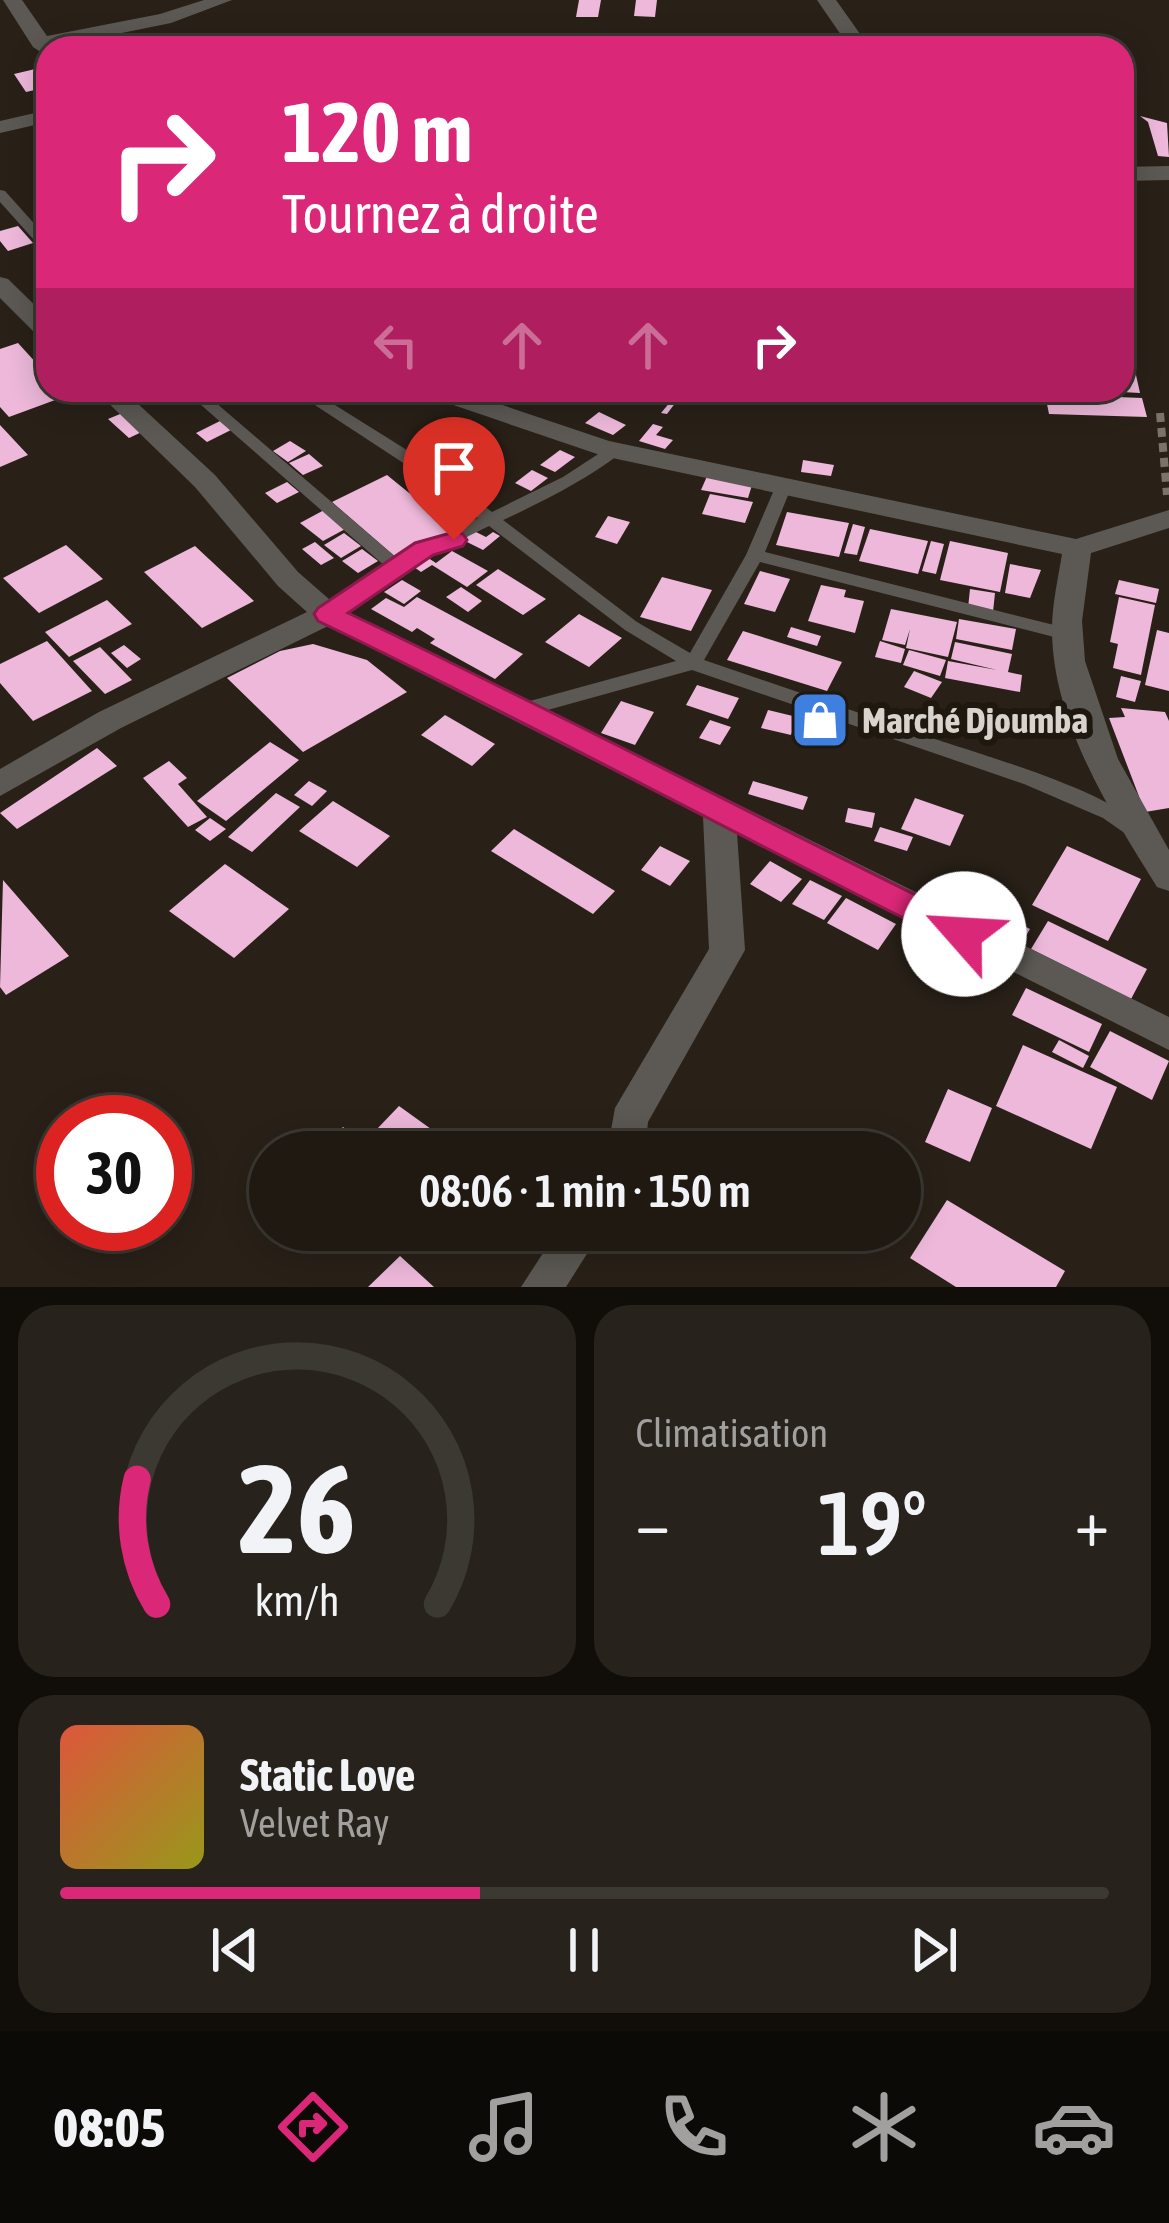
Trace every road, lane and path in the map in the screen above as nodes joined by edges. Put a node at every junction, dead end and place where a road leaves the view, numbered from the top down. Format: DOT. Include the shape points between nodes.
graph roads {
  1 [pos="11,0"];
  2 [pos="223,0"];
  3 [pos="826,0"];
  4 [pos="36,36"];
  5 [pos="91,36"];
  6 [pos="852,36"];
  7 [pos="36,119"];
  8 [pos="0,127"];
  9 [pos="1169,173"];
  10 [pos="1134,174"];
  11 [pos="0,194"];
  12 [pos="36,234"];
  13 [pos="0,284"];
  14 [pos="36,320"];
  15 [pos="121,402"];
  16 [pos="206,402"];
  17 [pos="319,402"];
  18 [pos="469,402"];
  19 [pos="1160,413"];
  20 [pos="615,450"];
  21 [pos="785,484"];
  22 [pos="1169,517"];
  23 [pos="492,521"];
  24 [pos="1077,548"];
  25 [pos="755,556"];
  26 [pos="397,567"];
  27 [pos="328,614"];
  28 [pos="1066,634"];
  29 [pos="693,662"];
  30 [pos="526,709"];
  31 [pos="0,784"];
  32 [pos="719,813"];
  33 [pos="1140,833"];
  34 [pos="1169,878"];
  35 [pos="1169,1034"];
  36 [pos="628,1131"];
  37 [pos="567,1251"];
  38 [pos="542,1287"];
  1 -- 4 [label="street"];
  2 -- 5 [label="street"];
  3 -- 6 [label="street"];
  7 -- 8 [label="street"];
  9 -- 10 [label="street"];
  11 -- 12 [label="lane"];
  13 -- 14 [label="street"];
  15 -- 27 [label="street"];
  16 -- 26 [label="lane"];
  17 -- 23 [label="lane"];
  18 -- 20 [label="street"];
  19 -- 22 [label="path"];
  20 -- 21 [label="street"];
  20 -- 23 [label="lane"];
  21 -- 24 [label="street"];
  21 -- 25 [label="lane"];
  22 -- 24 [label="street"];
  23 -- 26 [label="lane"];
  23 -- 29 [label="lane" via="631,626"];
  24 -- 28 [label="street"];
  25 -- 28 [label="lane"];
  25 -- 29 [label="lane"];
  26 -- 27 [label="lane"];
  27 -- 30 [label="street"];
  27 -- 31 [label="street" via="110,720"];
  28 -- 33 [label="street" via="1088,729"];
  29 -- 30 [label="lane"];
  29 -- 33 [label="lane" via="1031,778"];
  30 -- 32 [label="street"];
  32 -- 35 [label="street"];
  32 -- 36 [label="street" via="727,950"];
  33 -- 34 [label="street"];
  37 -- 38 [label="street"];
}
